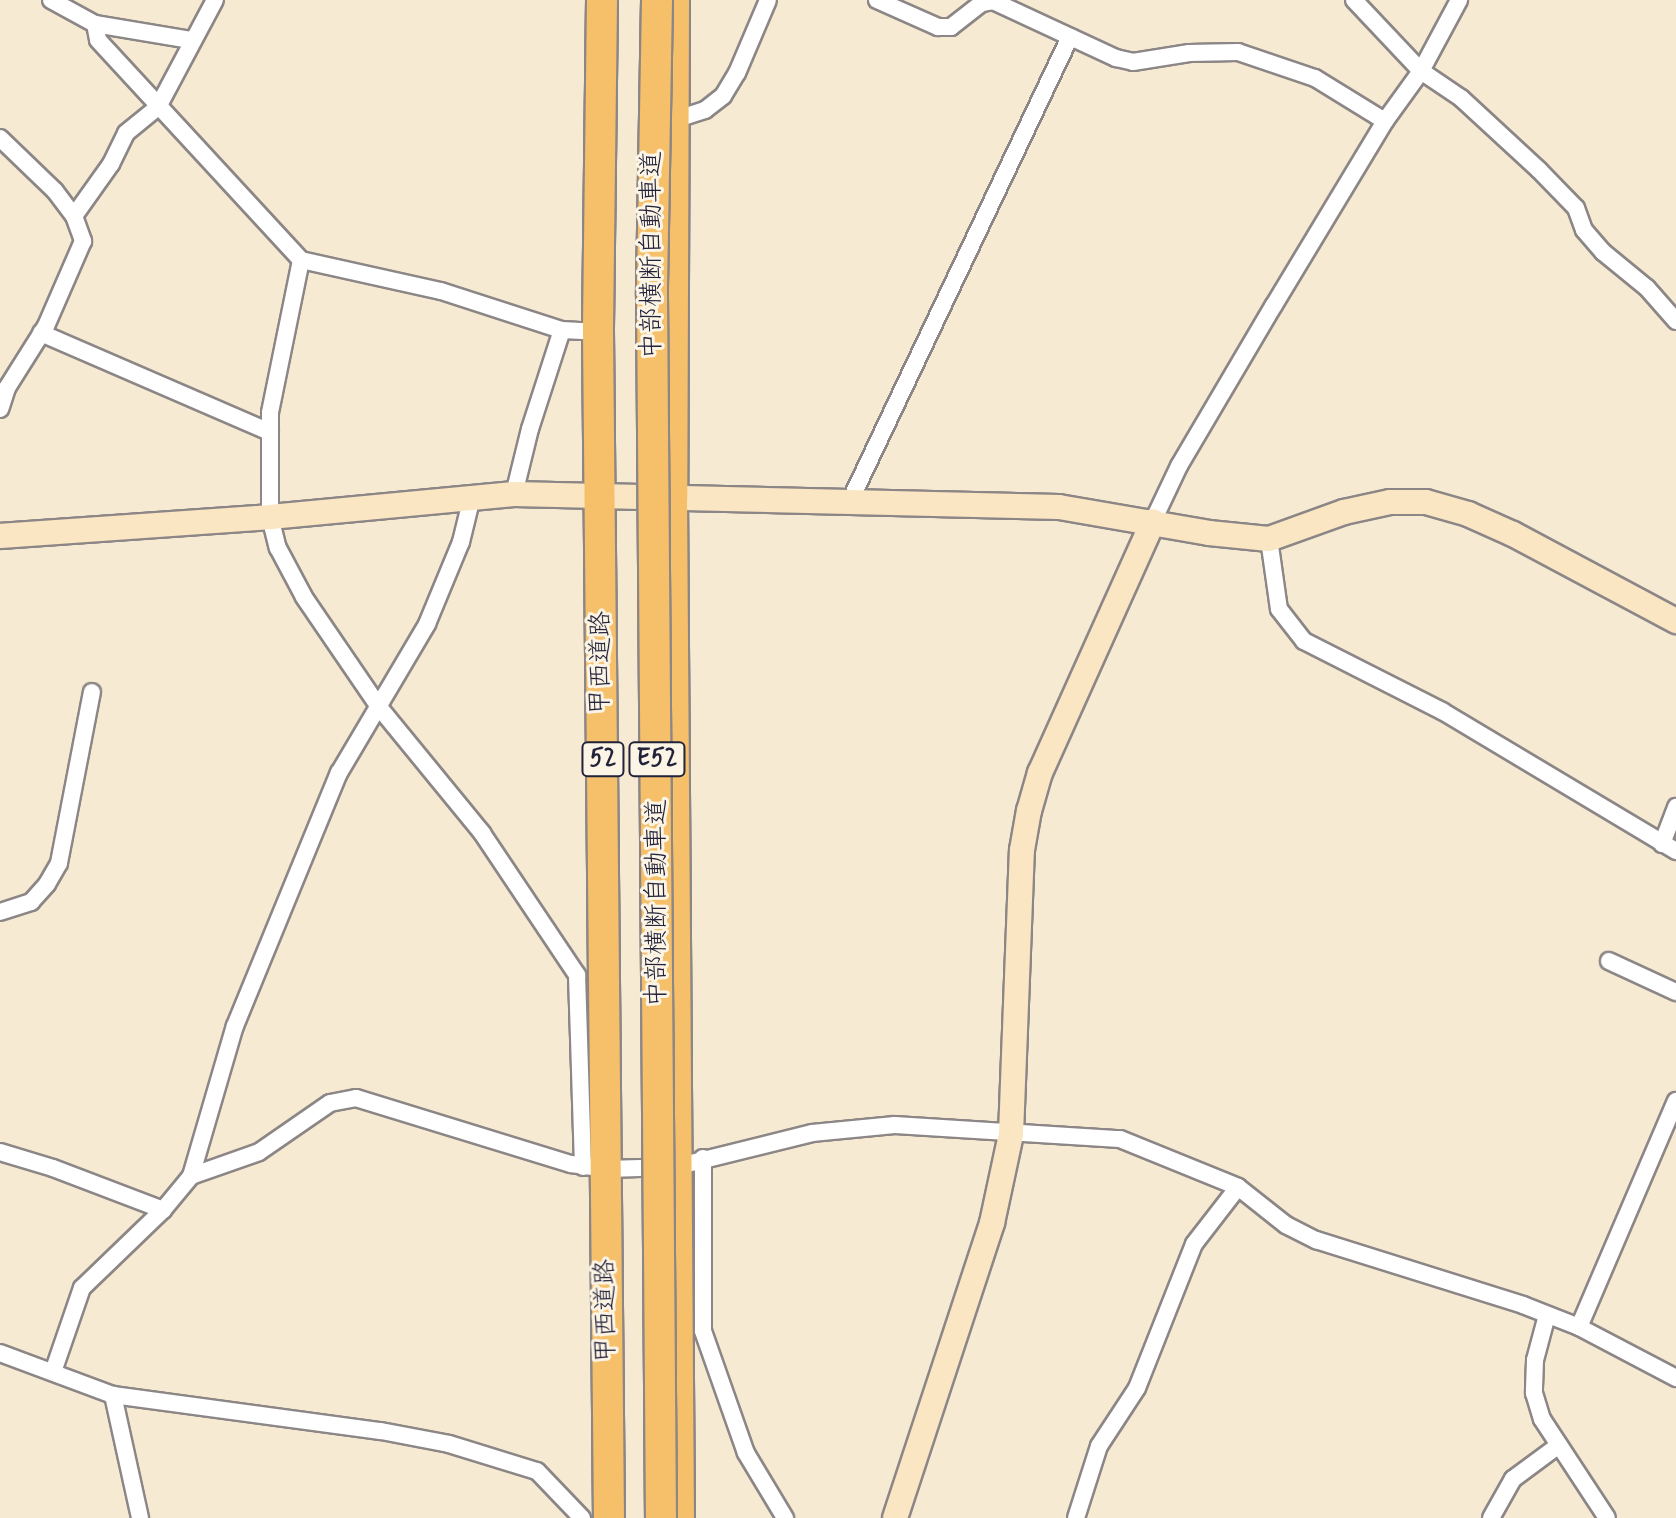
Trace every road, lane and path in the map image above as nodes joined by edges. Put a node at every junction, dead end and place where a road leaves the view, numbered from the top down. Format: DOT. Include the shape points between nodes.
graph roads {
  1 [pos="51,0"];
  2 [pos="215,0"];
  3 [pos="602,0"];
  4 [pos="645,0"];
  5 [pos="657,0"];
  6 [pos="674,0"];
  7 [pos="768,0"];
  8 [pos="877,0"];
  9 [pos="1354,0"];
  10 [pos="1459,0"];
  11 [pos="95,24"];
  12 [pos="1070,37"];
  13 [pos="191,40"];
  14 [pos="1421,71"];
  15 [pos="158,107"];
  16 [pos="671,121"];
  17 [pos="1385,121"];
  18 [pos="0,138"];
  19 [pos="74,216"];
  20 [pos="301,260"];
  21 [pos="1676,321"];
  22 [pos="562,330"];
  23 [pos="598,332"];
  24 [pos="41,333"];
  25 [pos="0,409"];
  26 [pos="270,432"];
  27 [pos="514,494"];
  28 [pos="601,496"];
  29 [pos="472,497"];
  30 [pos="672,497"];
  31 [pos="849,503"];
  32 [pos="270,517"];
  33 [pos="1153,521"];
  34 [pos="0,536"];
  35 [pos="1269,539"];
  36 [pos="1676,621"];
  37 [pos="92,692"];
  38 [pos="379,707"];
  39 [pos="1676,807"];
  40 [pos="1669,848"];
  41 [pos="0,912"];
  42 [pos="1609,961"];
  43 [pos="1676,992"];
  44 [pos="1676,1101"];
  45 [pos="1011,1134"];
  46 [pos="0,1152"];
  47 [pos="689,1163"];
  48 [pos="595,1168"];
  49 [pos="191,1176"];
  50 [pos="1238,1187"];
  51 [pos="163,1210"];
  52 [pos="1547,1315"];
  53 [pos="1579,1327"];
  54 [pos="1,1349"];
  55 [pos="53,1372"];
  56 [pos="1676,1378"];
  57 [pos="113,1395"];
  58 [pos="1559,1445"];
  59 [pos="140,1518"];
  60 [pos="582,1518"];
  61 [pos="609,1518"];
  62 [pos="649,1518"];
  63 [pos="661,1518"];
  64 [pos="679,1518"];
  65 [pos="785,1518"];
  66 [pos="895,1518"];
  67 [pos="1076,1518"];
  68 [pos="1491,1518"];
  69 [pos="1607,1518"];
  1 -- 11 [label="street"];
  2 -- 13 [label="street"];
  3 -- 23 [label="highway, 甲西道路 / 52"];
  4 -- 62 [label="highway, 中部横断自動車道 / E52" via="640,160"];
  5 -- 63 [label="highway, 中部横断自動車道 / E52, bridge" via="652,236"];
  6 -- 16 [label="highway"];
  7 -- 16 [label="street" via="723,96 705,110"];
  8 -- 12 [label="street" via="938,27 951,27 982,3 993,1"];
  9 -- 14 [label="street"];
  10 -- 14 [label="street"];
  11 -- 13 [label="street"];
  11 -- 15 [label="street" via="98,40"];
  12 -- 17 [label="street" via="1133,62 1238,52 1315,78"];
  12 -- 31 [label="street"];
  13 -- 15 [label="street"];
  14 -- 17 [label="street"];
  14 -- 21 [label="street" via="1461,98 1539,170 1576,208 1584,230 1603,252 1647,288"];
  15 -- 19 [label="street" via="126,133"];
  15 -- 20 [label="street"];
  16 -- 30 [label="highway"];
  17 -- 33 [label="street" via="1179,466"];
  18 -- 19 [label="street"];
  19 -- 24 [label="street" via="83,241"];
  20 -- 22 [label="street" via="441,291"];
  20 -- 26 [label="street"];
  22 -- 23 [label="street"];
  22 -- 27 [label="street"];
  23 -- 28 [label="highway, 甲西道路 / 52"];
  24 -- 25 [label="street"];
  24 -- 26 [label="street"];
  26 -- 32 [label="street"];
  27 -- 28 [label="street"];
  27 -- 29 [label="street"];
  28 -- 30 [label="street"];
  28 -- 48 [label="highway, 甲西道路 / 52"];
  29 -- 32 [label="street"];
  29 -- 38 [label="street" via="461,542 427,624"];
  30 -- 31 [label="street"];
  30 -- 47 [label="highway"];
  31 -- 33 [label="street" via="1059,507"];
  32 -- 34 [label="street"];
  32 -- 38 [label="street" via="278,548 304,597"];
  33 -- 35 [label="street"];
  33 -- 45 [label="street" via="1040,773 1029,811 1022,850"];
  35 -- 36 [label="street" via="1344,512 1390,502 1426,502 1513,534"];
  35 -- 40 [label="street" via="1279,609 1304,641 1442,711"];
  37 -- 41 [label="street" via="59,863 31,902"];
  38 -- 48 [label="street" via="482,833 577,975"];
  38 -- 49 [label="street" via="339,773 235,1026"];
  39 -- 40 [label="street"];
  42 -- 43 [label="street"];
  44 -- 53 [label="street"];
  45 -- 47 [label="street" via="895,1125 812,1133"];
  45 -- 50 [label="street" via="1120,1139"];
  45 -- 66 [label="street" via="992,1223"];
  46 -- 51 [label="street"];
  47 -- 48 [label="street"];
  47 -- 64 [label="highway"];
  47 -- 65 [label="street" via="703,1331 746,1453"];
  48 -- 49 [label="street" via="356,1098 330,1103 259,1152"];
  48 -- 61 [label="highway, 甲西道路 / 52"];
  49 -- 51 [label="street"];
  50 -- 52 [label="street" via="1286,1225 1316,1240"];
  50 -- 67 [label="street" via="1194,1244 1137,1388 1099,1446"];
  51 -- 55 [label="street" via="82,1288"];
  52 -- 53 [label="street"];
  52 -- 58 [label="street" via="1535,1360 1534,1393 1542,1419"];
  53 -- 56 [label="street"];
  54 -- 55 [label="street"];
  55 -- 57 [label="street"];
  57 -- 59 [label="street"];
  57 -- 60 [label="street" via="449,1444 537,1471"];
  58 -- 68 [label="street" via="1513,1479"];
  58 -- 69 [label="street"];
}
